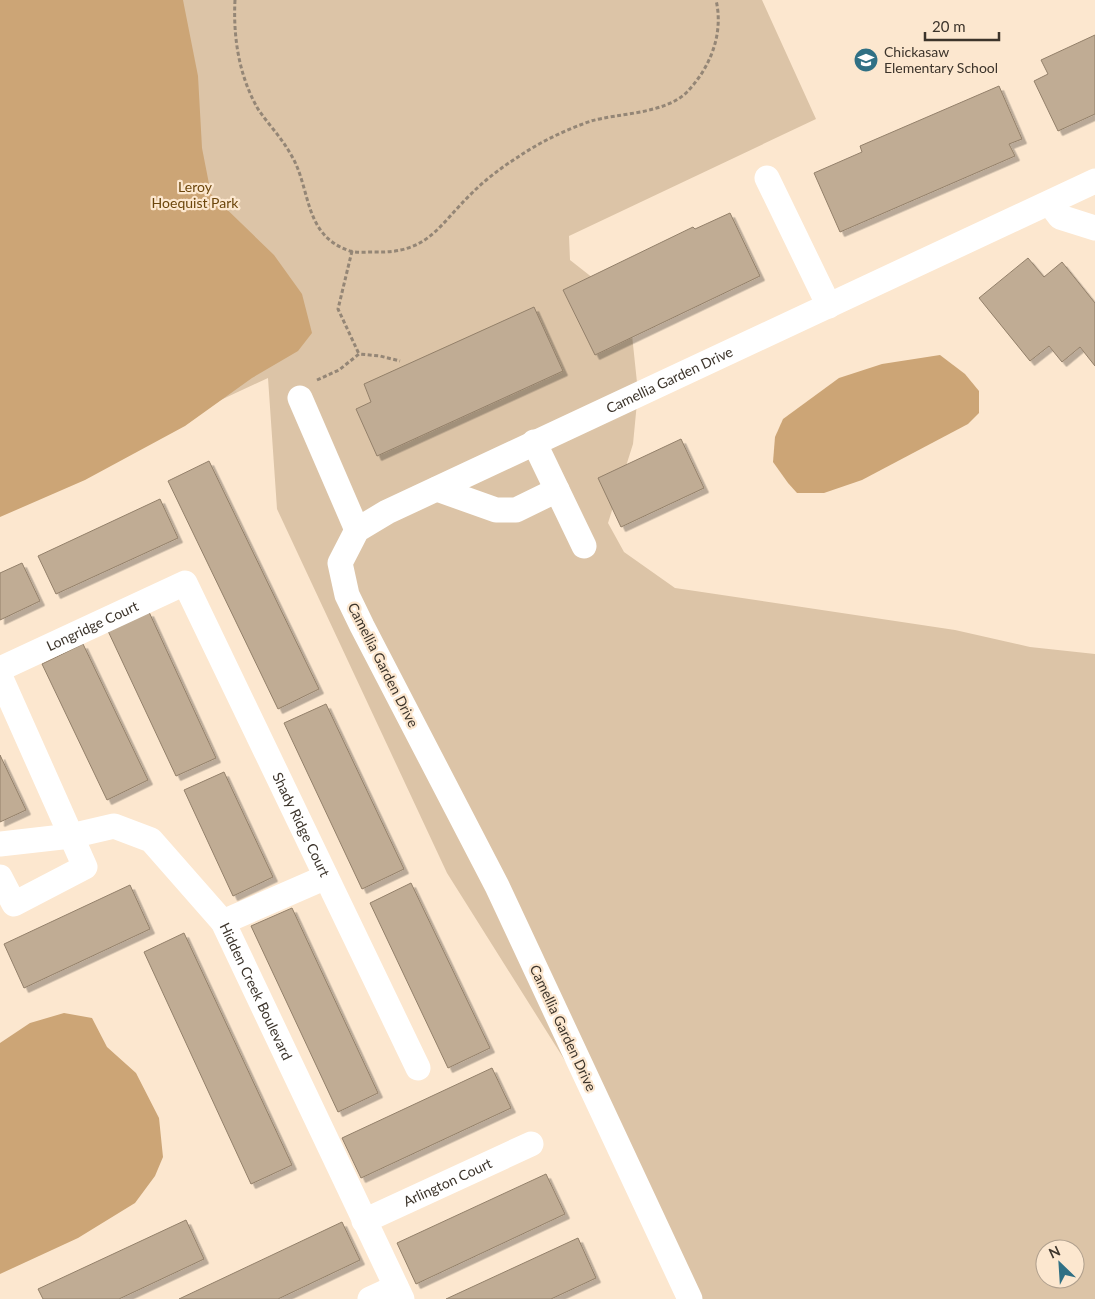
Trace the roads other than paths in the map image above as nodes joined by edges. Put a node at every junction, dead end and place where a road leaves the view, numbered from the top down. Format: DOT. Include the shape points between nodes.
graph roads {
  1 [pos="767,178"];
  2 [pos="1095,181"];
  3 [pos="1050,204"];
  4 [pos="1095,228"];
  5 [pos="829,306"];
  6 [pos="300,398"];
  7 [pos="534,442"];
  8 [pos="437,489"];
  9 [pos="557,490"];
  10 [pos="357,530"];
  11 [pos="584,546"];
  12 [pos="185,583"];
  13 [pos="0,669"];
  14 [pos="0,676"];
  15 [pos="71,836"];
  16 [pos="0,844"];
  17 [pos="0,877"];
  18 [pos="326,877"];
  19 [pos="223,922"];
  20 [pos="418,1068"];
  21 [pos="531,1144"];
  22 [pos="364,1221"];
  23 [pos="399,1293"];
  24 [pos="370,1299"];
  25 [pos="690,1299"];
  1 -- 5 [label="lane"];
  2 -- 3 [label="lane, Camellia Garden Drive"];
  3 -- 4 [label="lane" via="1060,217"];
  3 -- 5 [label="lane, Camellia Garden Drive"];
  5 -- 7 [label="lane, Camellia Garden Drive"];
  6 -- 10 [label="lane"];
  7 -- 8 [label="lane, Camellia Garden Drive"];
  7 -- 9 [label="lane"];
  8 -- 9 [label="lane" via="496,510 516,510"];
  8 -- 10 [label="lane, Camellia Garden Drive"];
  9 -- 11 [label="lane"];
  10 -- 25 [label="lane, Camellia Garden Drive" via="340,563 348,595 497,886"];
  12 -- 13 [label="lane, Longridge Court"];
  12 -- 18 [label="lane, Shady Ridge Court"];
  14 -- 15 [label="lane"];
  15 -- 16 [label="lane, Hidden Creek Boulevard"];
  15 -- 17 [label="lane" via="86,867 14,904"];
  15 -- 19 [label="lane, Hidden Creek Boulevard" via="114,826 151,840"];
  18 -- 19 [label="lane"];
  18 -- 20 [label="lane, Shady Ridge Court"];
  19 -- 22 [label="lane, Hidden Creek Boulevard"];
  21 -- 22 [label="lane, Arlington Court"];
  22 -- 23 [label="lane, Hidden Creek Boulevard"];
  23 -- 24 [label="lane"];
}
